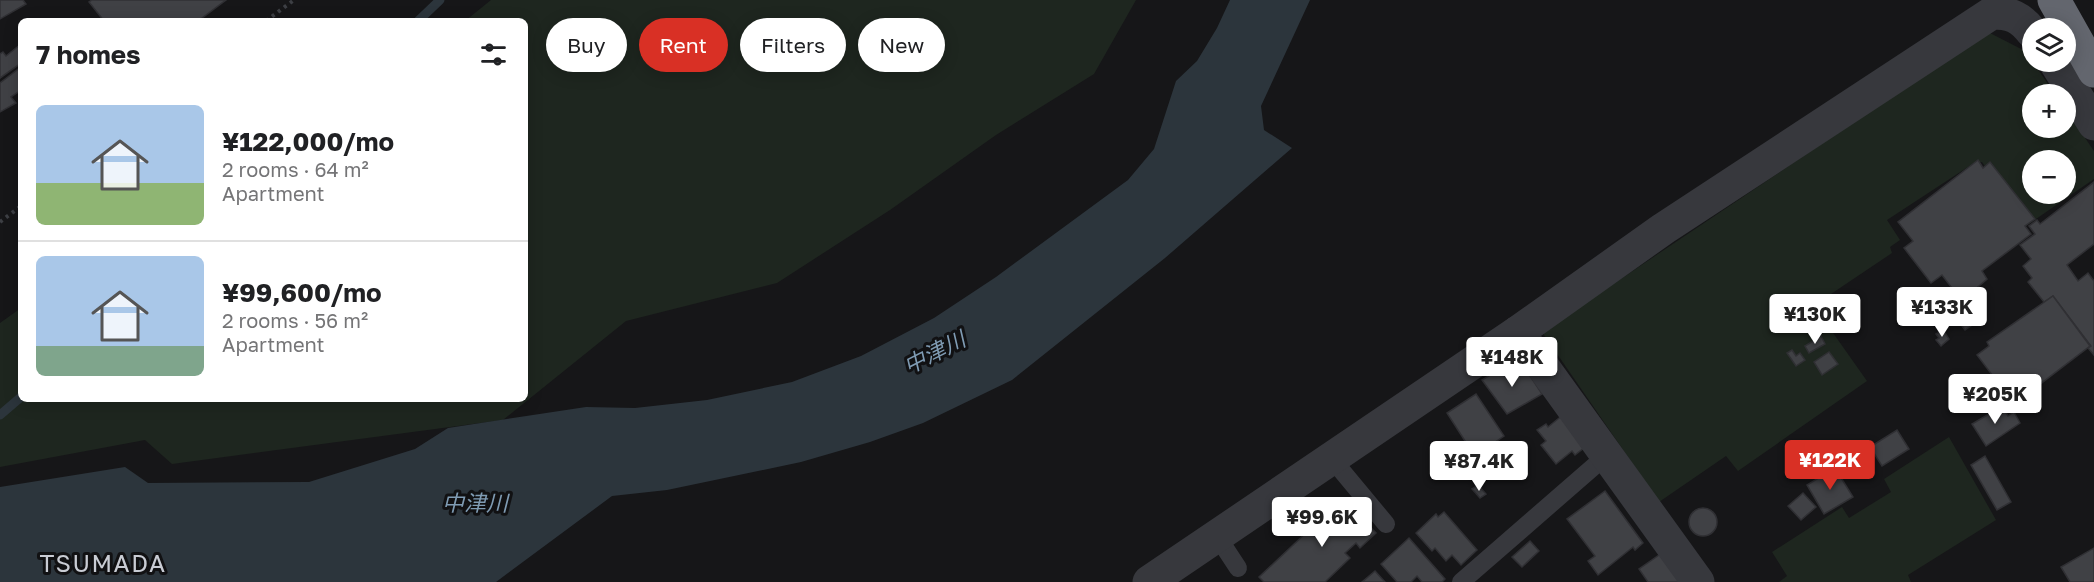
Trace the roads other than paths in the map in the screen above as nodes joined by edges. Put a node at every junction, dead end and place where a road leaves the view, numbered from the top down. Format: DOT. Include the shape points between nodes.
graph roads {
  1 [pos="2054,0"];
  2 [pos="2022,19"];
  3 [pos="2094,71"];
  4 [pos="2061,72"];
  5 [pos="2094,124"];
  6 [pos="1518,332"];
  7 [pos="1607,455"];
  8 [pos="1332,459"];
  9 [pos="1386,524"];
  10 [pos="1217,536"];
  11 [pos="1238,568"];
  12 [pos="1149,582"];
  13 [pos="1461,582"];
  14 [pos="1698,582"];
  1 -- 3 [label="highway"];
  2 -- 6 [label="street" via="1992,13 1663,229"];
  4 -- 5 [label="street"];
  6 -- 7 [label="street"];
  6 -- 8 [label="street"];
  7 -- 13 [label="lane"];
  7 -- 14 [label="street"];
  8 -- 9 [label="lane"];
  8 -- 10 [label="street"];
  10 -- 11 [label="lane"];
  10 -- 12 [label="street"];
}
